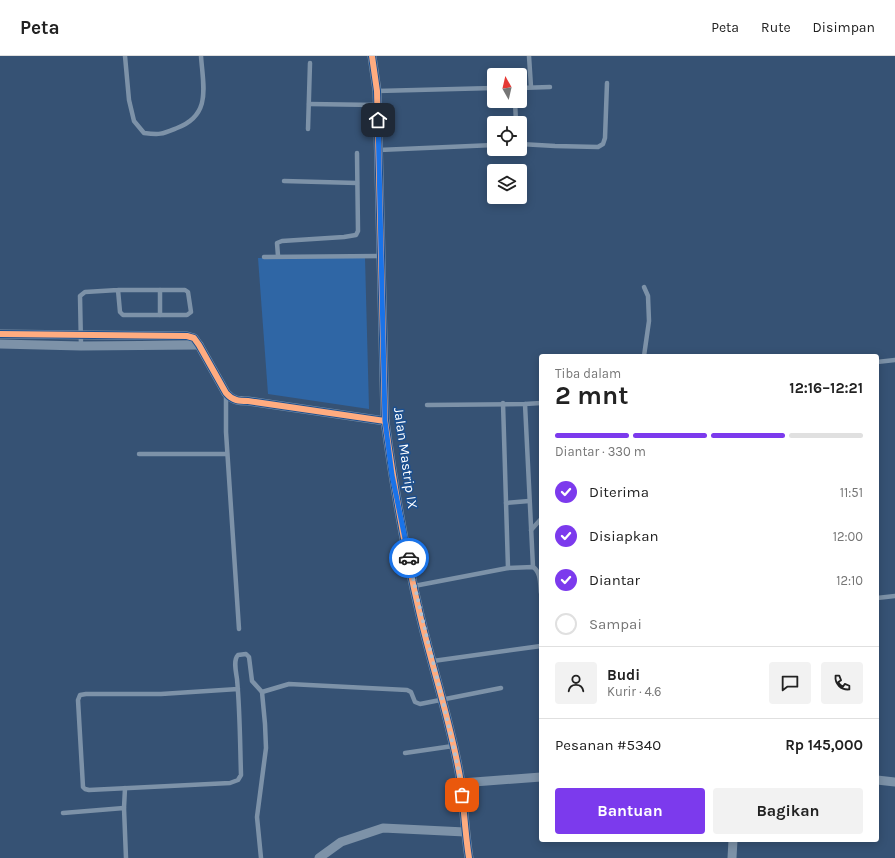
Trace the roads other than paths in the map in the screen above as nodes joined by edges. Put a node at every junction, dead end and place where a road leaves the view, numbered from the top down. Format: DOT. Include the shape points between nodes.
graph roads {
  1 [pos="125,56"];
  2 [pos="201,56"];
  3 [pos="372,56"];
  4 [pos="529,56"];
  5 [pos="310,63"];
  6 [pos="607,83"];
  7 [pos="527,87"];
  8 [pos="531,87"];
  9 [pos="550,87"];
  10 [pos="487,88"];
  11 [pos="377,91"];
  12 [pos="308,104"];
  13 [pos="377,104"];
  14 [pos="308,129"];
  15 [pos="527,144"];
  16 [pos="487,145"];
  17 [pos="379,150"];
  18 [pos="357,153"];
  19 [pos="284,181"];
  20 [pos="357,183"];
  21 [pos="278,256"];
  22 [pos="381,256"];
  23 [pos="264,257"];
  24 [pos="644,287"];
  25 [pos="118,290"];
  26 [pos="160,290"];
  27 [pos="160,316"];
  28 [pos="0,334"];
  29 [pos="81,335"];
  30 [pos="0,344"];
  31 [pos="199,345"];
  32 [pos="81,346"];
  33 [pos="644,354"];
  34 [pos="895,360"];
  35 [pos="879,362"];
  36 [pos="226,393"];
  37 [pos="539,403"];
  38 [pos="503,404"];
  39 [pos="525,404"];
  40 [pos="427,405"];
  41 [pos="385,421"];
  42 [pos="139,454"];
  43 [pos="228,454"];
  44 [pos="529,501"];
  45 [pos="506,503"];
  46 [pos="539,521"];
  47 [pos="531,530"];
  48 [pos="533,567"];
  49 [pos="508,568"];
  50 [pos="539,576"];
  51 [pos="414,586"];
  52 [pos="895,596"];
  53 [pos="879,598"];
  54 [pos="239,629"];
  55 [pos="539,646"];
  56 [pos="433,661"];
  57 [pos="501,688"];
  58 [pos="238,689"];
  59 [pos="262,692"];
  60 [pos="442,699"];
  61 [pos="453,746"];
  62 [pos="405,754"];
  63 [pos="539,777"];
  64 [pos="879,780"];
  65 [pos="895,782"];
  66 [pos="461,783"];
  67 [pos="125,788"];
  68 [pos="124,808"];
  69 [pos="63,813"];
  70 [pos="465,832"];
  71 [pos="733,842"];
  72 [pos="126,858"];
  73 [pos="261,858"];
  74 [pos="319,858"];
  75 [pos="469,858"];
  76 [pos="732,858"];
  1 -- 2 [label="lane" via="129,100 134,121 144,133 159,135 184,126 198,116 203,105"];
  3 -- 11 [label="street, Jalan Mastrip IX"];
  4 -- 8 [label="lane"];
  5 -- 12 [label="lane"];
  6 -- 15 [label="lane" via="606,138 603,144"];
  7 -- 8 [label="lane"];
  8 -- 9 [label="lane"];
  10 -- 11 [label="lane"];
  11 -- 13 [label="street, Jalan Mastrip IX"];
  12 -- 13 [label="lane"];
  12 -- 14 [label="lane"];
  13 -- 17 [label="street, Jalan Mastrip IX"];
  16 -- 17 [label="lane"];
  17 -- 22 [label="street, Jalan Mastrip IX"];
  18 -- 20 [label="lane"];
  19 -- 20 [label="lane"];
  20 -- 21 [label="lane" via="356,235 282,241 277,243"];
  21 -- 22 [label="lane"];
  21 -- 23 [label="lane"];
  22 -- 41 [label="street, Jalan Mastrip IX"];
  24 -- 33 [label="lane" via="649,309"];
  25 -- 26 [label="lane"];
  25 -- 27 [label="lane" via="121,314"];
  25 -- 29 [label="lane" via="82,293"];
  26 -- 27 [label="lane"];
  26 -- 27 [label="lane" via="187,291 191,312 188,315"];
  28 -- 29 [label="street"];
  29 -- 31 [label="street" via="187,336 194,338"];
  29 -- 32 [label="lane"];
  30 -- 32 [label="street"];
  31 -- 32 [label="street"];
  31 -- 36 [label="street"];
  34 -- 35 [label="lane"];
  36 -- 41 [label="street" via="236,401"];
  36 -- 43 [label="lane"];
  37 -- 39 [label="lane"];
  38 -- 39 [label="lane"];
  38 -- 40 [label="lane"];
  38 -- 45 [label="lane"];
  39 -- 44 [label="lane"];
  41 -- 51 [label="street, Jalan Mastrip IX" via="392,475"];
  42 -- 43 [label="lane"];
  43 -- 54 [label="lane"];
  44 -- 45 [label="lane"];
  44 -- 47 [label="lane"];
  45 -- 49 [label="lane"];
  46 -- 47 [label="lane"];
  47 -- 48 [label="lane"];
  48 -- 49 [label="lane"];
  48 -- 50 [label="lane"];
  49 -- 51 [label="lane"];
  51 -- 56 [label="street, Jalan Mastrip IX"];
  52 -- 53 [label="lane"];
  55 -- 56 [label="lane"];
  56 -- 60 [label="street, Jalan Mastrip IX"];
  57 -- 60 [label="lane"];
  58 -- 59 [label="lane" via="236,659 238,655 246,654 249,657 252,681"];
  58 -- 67 [label="lane" via="241,775 238,780 230,783"];
  58 -- 67 [label="lane" via="80,696 78,700 83,786 89,790"];
  59 -- 60 [label="lane" via="289,684 299,684 407,690 411,692 415,702 420,704"];
  59 -- 73 [label="lane" via="266,748 257,817"];
  60 -- 61 [label="street, Jalan Mastrip IX"];
  61 -- 62 [label="lane"];
  61 -- 66 [label="street, Jalan Mastrip IX"];
  63 -- 66 [label="street"];
  64 -- 65 [label="street"];
  66 -- 70 [label="street, Jalan Mastrip IX"];
  67 -- 68 [label="lane"];
  68 -- 69 [label="lane"];
  68 -- 72 [label="lane"];
  70 -- 74 [label="street" via="383,828 341,842"];
  70 -- 75 [label="street, Jalan Mastrip IX"];
  71 -- 76 [label="street"];
}
